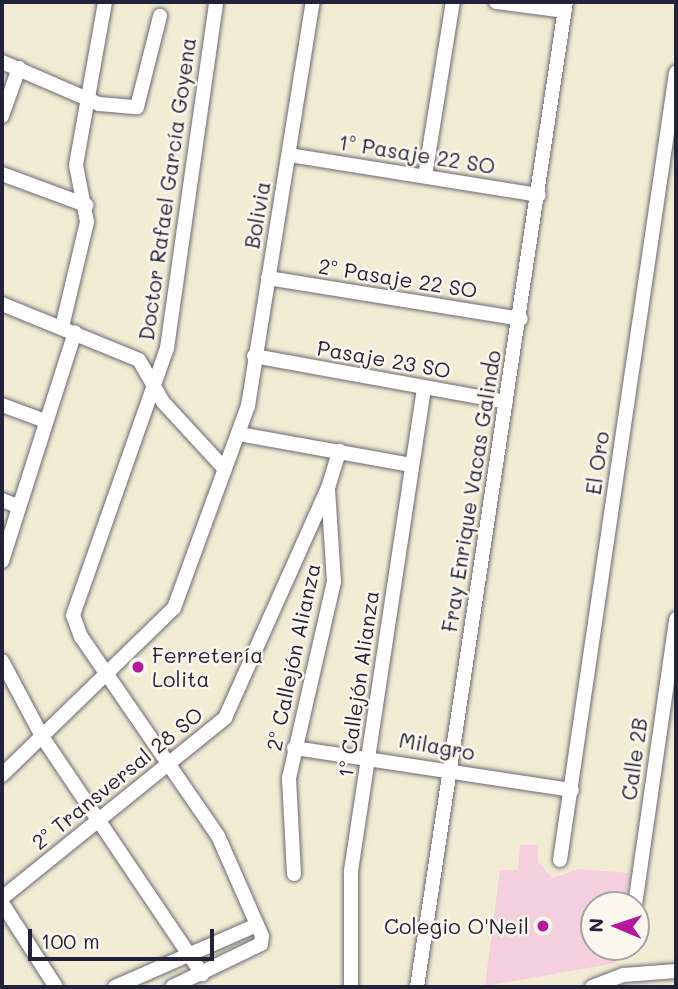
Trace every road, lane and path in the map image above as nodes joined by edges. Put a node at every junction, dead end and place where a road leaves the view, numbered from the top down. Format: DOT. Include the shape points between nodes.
graph roads {
  1 [pos="105,2"];
  2 [pos="216,2"];
  3 [pos="313,2"];
  4 [pos="453,2"];
  5 [pos="496,2"];
  6 [pos="565,6"];
  7 [pos="160,16"];
  8 [pos="2,62"];
  9 [pos="19,68"];
  10 [pos="676,73"];
  11 [pos="89,96"];
  12 [pos="2,116"];
  13 [pos="289,155"];
  14 [pos="2,174"];
  15 [pos="425,176"];
  16 [pos="539,195"];
  17 [pos="86,205"];
  18 [pos="268,278"];
  19 [pos="2,304"];
  20 [pos="521,319"];
  21 [pos="68,329"];
  22 [pos="167,348"];
  23 [pos="254,356"];
  24 [pos="139,359"];
  25 [pos="156,379"];
  26 [pos="424,388"];
  27 [pos="506,402"];
  28 [pos="2,405"];
  29 [pos="46,421"];
  30 [pos="239,433"];
  31 [pos="339,451"];
  32 [pos="411,466"];
  33 [pos="224,468"];
  34 [pos="328,488"];
  35 [pos="2,500"];
  36 [pos="18,506"];
  37 [pos="2,561"];
  38 [pos="676,619"];
  39 [pos="2,661"];
  40 [pos="107,674"];
  41 [pos="43,738"];
  42 [pos="294,748"];
  43 [pos="369,755"];
  44 [pos="168,762"];
  45 [pos="447,769"];
  46 [pos="2,775"];
  47 [pos="572,790"];
  48 [pos="98,817"];
  49 [pos="560,860"];
  50 [pos="294,874"];
  51 [pos="637,891"];
  52 [pos="2,898"];
  53 [pos="2,903"];
  54 [pos="257,925"];
  55 [pos="190,954"];
  56 [pos="676,971"];
  57 [pos="202,974"];
  58 [pos="56,987"];
  59 [pos="115,987"];
  60 [pos="172,987"];
  61 [pos="351,987"];
  62 [pos="417,987"];
  63 [pos="592,987"];
  1 -- 11 [label="street"];
  2 -- 22 [label="street, Doctor Rafael García Goyena"];
  3 -- 13 [label="street, Bolivia"];
  4 -- 15 [label="street"];
  5 -- 6 [label="street"];
  6 -- 16 [label="street, Fray Enrique Vacas Galindo"];
  7 -- 11 [label="street" via="139,105 99,104"];
  8 -- 9 [label="street"];
  9 -- 11 [label="street"];
  9 -- 12 [label="street"];
  10 -- 47 [label="street, El Oro"];
  11 -- 17 [label="street" via="76,165"];
  13 -- 15 [label="street, 1º Pasaje 22 SO"];
  13 -- 18 [label="street, Bolivia"];
  14 -- 17 [label="street"];
  15 -- 16 [label="street, 1º Pasaje 22 SO"];
  16 -- 20 [label="street, Fray Enrique Vacas Galindo"];
  17 -- 21 [label="street"];
  18 -- 20 [label="street, 2º Pasaje 22 SO"];
  18 -- 23 [label="street, Bolivia"];
  19 -- 21 [label="street"];
  20 -- 27 [label="street, Fray Enrique Vacas Galindo"];
  21 -- 24 [label="street"];
  21 -- 29 [label="street"];
  22 -- 24 [label="street"];
  22 -- 25 [label="street, Doctor Rafael García Goyena"];
  23 -- 26 [label="street, Pasaje 23 SO"];
  23 -- 30 [label="street, Bolivia"];
  24 -- 25 [label="street"];
  25 -- 33 [label="street" via="163,402"];
  25 -- 40 [label="street, Doctor Rafael García Goyena" via="73,615"];
  26 -- 27 [label="street, Pasaje 23 SO"];
  26 -- 32 [label="street, 1º Callejón Alianza"];
  27 -- 45 [label="street, Fray Enrique Vacas Galindo"];
  28 -- 29 [label="street"];
  29 -- 36 [label="street"];
  30 -- 31 [label="street"];
  30 -- 33 [label="street, Bolivia"];
  31 -- 32 [label="street"];
  31 -- 34 [label="street, 2º Callejón Alianza"];
  32 -- 43 [label="street, 1º Callejón Alianza"];
  33 -- 40 [label="street, Bolivia" via="174,608"];
  34 -- 42 [label="street, 2º Callejón Alianza" via="334,582"];
  34 -- 44 [label="street, 2º Transversal 28 SO" via="238,701"];
  35 -- 36 [label="street"];
  36 -- 37 [label="street"];
  38 -- 51 [label="street, Calle 2B"];
  39 -- 41 [label="street"];
  40 -- 41 [label="street, Bolivia"];
  40 -- 44 [label="street, Doctor Rafael García Goyena"];
  41 -- 46 [label="street, Bolivia"];
  41 -- 48 [label="street"];
  42 -- 43 [label="street, Milagro"];
  42 -- 50 [label="street, 2º Callejón Alianza" via="289,778"];
  43 -- 45 [label="street, Milagro"];
  43 -- 61 [label="street, 1º Callejón Alianza" via="351,871"];
  44 -- 48 [label="street, 2º Transversal 28 SO"];
  44 -- 54 [label="street, Doctor Rafael García Goyena" via="218,836"];
  45 -- 47 [label="street, Milagro"];
  45 -- 62 [label="street, Fray Enrique Vacas Galindo"];
  47 -- 49 [label="street, El Oro"];
  48 -- 52 [label="street, 2º Transversal 28 SO"];
  48 -- 55 [label="street"];
  53 -- 58 [label="street"];
  54 -- 55 [label="street"];
  54 -- 57 [label="street, Doctor Rafael García Goyena" via="261,944"];
  55 -- 57 [label="street"];
  55 -- 59 [label="street"];
  56 -- 63 [label="street" via="624,975"];
  57 -- 60 [label="street"];
}
